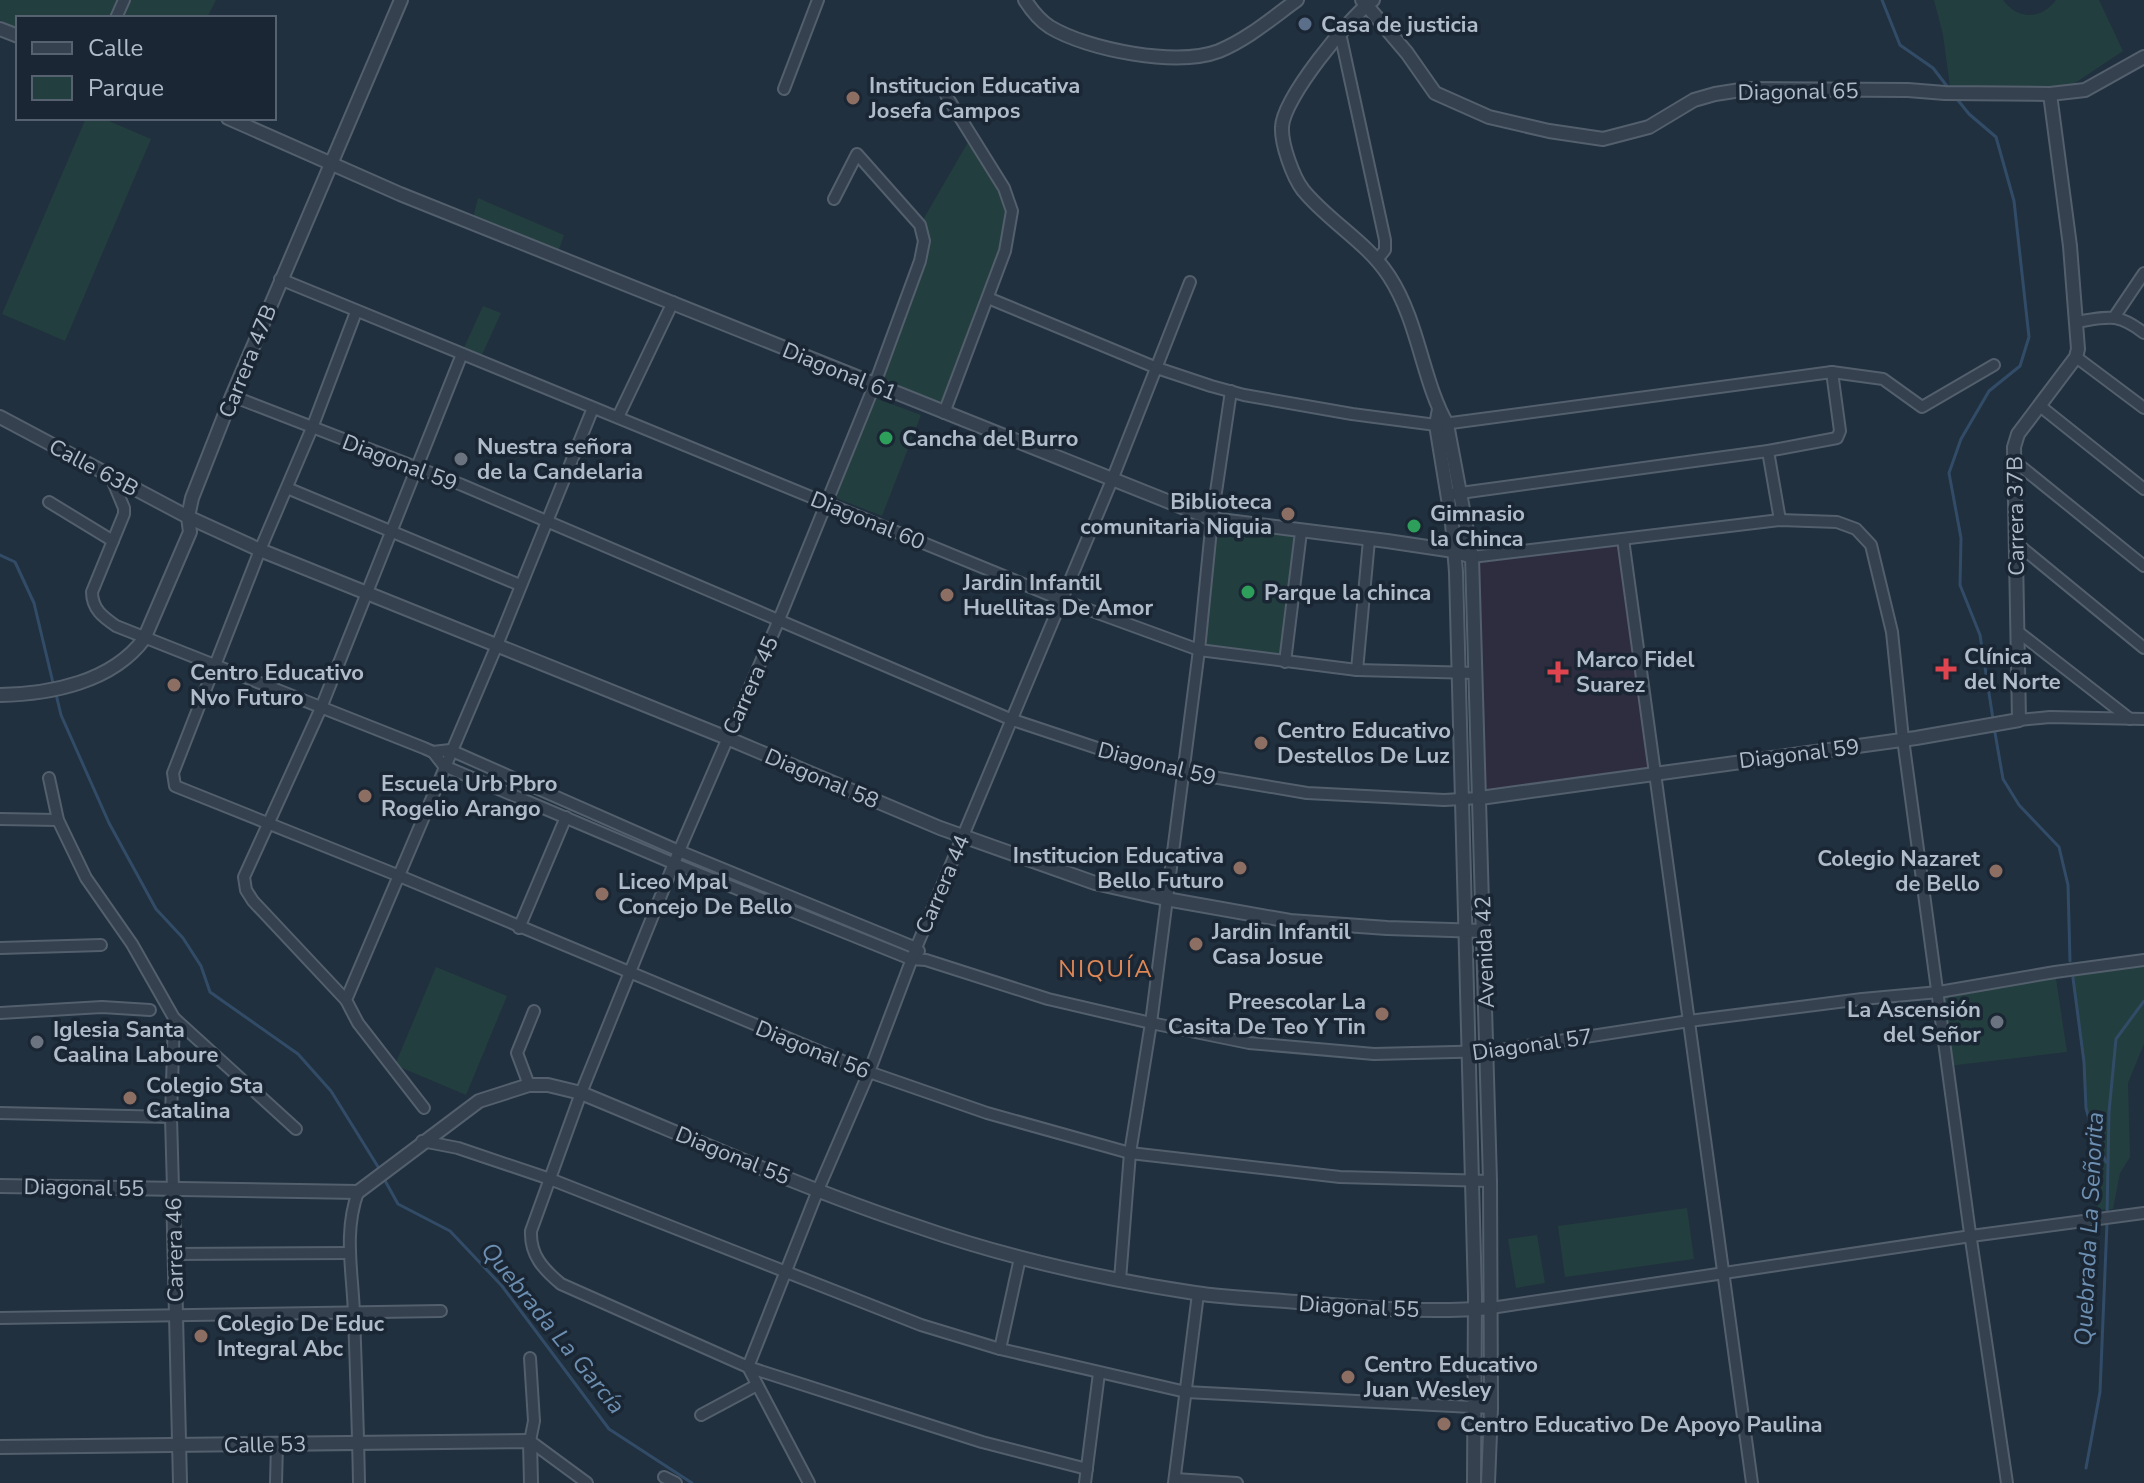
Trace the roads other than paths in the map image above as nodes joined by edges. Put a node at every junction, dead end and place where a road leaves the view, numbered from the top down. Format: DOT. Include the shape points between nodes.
graph roads {
  1 [pos="401,0"];
  2 [pos="818,0"];
  3 [pos="1025,0"];
  4 [pos="1297,0"];
  5 [pos="1367,2"];
  6 [pos="1340,33"];
  7 [pos="2144,57"];
  8 [pos="784,89"];
  9 [pos="2050,94"];
  10 [pos="946,95"];
  11 [pos="233,120"];
  12 [pos="332,164"];
  13 [pos="834,199"];
  14 [pos="1377,260"];
  15 [pos="2144,273"];
  16 [pos="280,279"];
  17 [pos="1190,282"];
  18 [pos="988,298"];
  19 [pos="673,302"];
  20 [pos="356,312"];
  21 [pos="2115,316"];
  22 [pos="2076,322"];
  23 [pos="2144,333"];
  24 [pos="462,354"];
  25 [pos="2076,357"];
  26 [pos="1994,365"];
  27 [pos="1157,368"];
  28 [pos="1832,372"];
  29 [pos="874,386"];
  30 [pos="1231,391"];
  31 [pos="232,396"];
  32 [pos="2040,406"];
  33 [pos="593,408"];
  34 [pos="2144,408"];
  35 [pos="944,413"];
  36 [pos="0,417"];
  37 [pos="618,417"];
  38 [pos="1442,424"];
  39 [pos="312,428"];
  40 [pos="1768,451"];
  41 [pos="2013,460"];
  42 [pos="417,467"];
  43 [pos="111,477"];
  44 [pos="1112,480"];
  45 [pos="287,488"];
  46 [pos="2144,489"];
  47 [pos="1454,494"];
  48 [pos="49,502"];
  49 [pos="826,502"];
  50 [pos="188,517"];
  51 [pos="1212,519"];
  52 [pos="1780,520"];
  53 [pos="545,521"];
  54 [pos="393,531"];
  55 [pos="1301,532"];
  56 [pos="1623,539"];
  57 [pos="1369,540"];
  58 [pos="113,541"];
  59 [pos="2016,543"];
  60 [pos="260,550"];
  61 [pos="1454,551"];
  62 [pos="1472,557"];
  63 [pos="2144,566"];
  64 [pos="520,585"];
  65 [pos="366,592"];
  66 [pos="1062,600"];
  67 [pos="778,622"];
  68 [pos="2017,631"];
  69 [pos="144,639"];
  70 [pos="497,645"];
  71 [pos="2144,648"];
  72 [pos="1199,650"];
  73 [pos="1285,662"];
  74 [pos="215,666"];
  75 [pos="1357,670"];
  76 [pos="1476,673"];
  77 [pos="1458,674"];
  78 [pos="0,695"];
  79 [pos="321,708"];
  80 [pos="1010,719"];
  81 [pos="2130,719"];
  82 [pos="2144,719"];
  83 [pos="2019,720"];
  84 [pos="727,738"];
  85 [pos="1903,739"];
  86 [pos="450,750"];
  87 [pos="433,752"];
  88 [pos="444,766"];
  89 [pos="1183,772"];
  90 [pos="1655,773"];
  91 [pos="49,778"];
  92 [pos="1480,798"];
  93 [pos="1460,799"];
  94 [pos="566,817"];
  95 [pos="0,819"];
  96 [pos="58,820"];
  97 [pos="268,824"];
  98 [pos="962,836"];
  99 [pos="679,851"];
  100 [pos="675,864"];
  101 [pos="397,875"];
  102 [pos="1166,899"];
  103 [pos="519,928"];
  104 [pos="1465,930"];
  105 [pos="1483,931"];
  106 [pos="101,945"];
  107 [pos="0,948"];
  108 [pos="916,948"];
  109 [pos="911,959"];
  110 [pos="926,960"];
  111 [pos="2144,960"];
  112 [pos="631,974"];
  113 [pos="1939,992"];
  114 [pos="346,1000"];
  115 [pos="150,1010"];
  116 [pos="534,1011"];
  117 [pos="0,1013"];
  118 [pos="174,1018"];
  119 [pos="1689,1021"];
  120 [pos="1151,1023"];
  121 [pos="1487,1052"];
  122 [pos="1468,1053"];
  123 [pos="869,1072"];
  124 [pos="529,1085"];
  125 [pos="581,1093"];
  126 [pos="424,1108"];
  127 [pos="0,1113"];
  128 [pos="171,1117"];
  129 [pos="296,1129"];
  130 [pos="418,1146"];
  131 [pos="1130,1153"];
  132 [pos="550,1179"];
  133 [pos="1472,1180"];
  134 [pos="1490,1181"];
  135 [pos="0,1186"];
  136 [pos="173,1189"];
  137 [pos="818,1190"];
  138 [pos="360,1191"];
  139 [pos="2144,1213"];
  140 [pos="1971,1236"];
  141 [pos="349,1253"];
  142 [pos="174,1254"];
  143 [pos="1020,1258"];
  144 [pos="1724,1273"];
  145 [pos="785,1274"];
  146 [pos="1120,1280"];
  147 [pos="1198,1294"];
  148 [pos="1491,1308"];
  149 [pos="1475,1309"];
  150 [pos="354,1311"];
  151 [pos="441,1311"];
  152 [pos="175,1315"];
  153 [pos="0,1318"];
  154 [pos="1000,1349"];
  155 [pos="530,1358"];
  156 [pos="748,1367"];
  157 [pos="1099,1373"];
  158 [pos="757,1385"];
  159 [pos="1186,1392"];
  160 [pos="1476,1408"];
  161 [pos="1491,1408"];
  162 [pos="701,1415"];
  163 [pos="530,1441"];
  164 [pos="359,1443"];
  165 [pos="277,1444"];
  166 [pos="180,1445"];
  167 [pos="0,1447"];
  168 [pos="1087,1469"];
  169 [pos="664,1477"];
  170 [pos="1174,1481"];
  171 [pos="180,1483"];
  172 [pos="276,1483"];
  173 [pos="359,1483"];
  174 [pos="531,1483"];
  175 [pos="587,1483"];
  176 [pos="676,1483"];
  177 [pos="809,1483"];
  178 [pos="1085,1483"];
  179 [pos="1237,1483"];
  180 [pos="1474,1483"];
  181 [pos="1488,1483"];
  182 [pos="1752,1483"];
  183 [pos="2007,1483"];
  1 -- 12 [label="street, Carrera 47B"];
  2 -- 8 [label="street"];
  3 -- 4 [label="street" via="1039,18 1075,38 1128,53 1190,56 1235,43"];
  5 -- 6 [label="street"];
  5 -- 9 [label="street, Diagonal 65" via="1435,93 1489,117 1603,139 1649,127 1694,100 1747,89"];
  6 -- 14 [label="street" via="1385,240"];
  6 -- 14 [label="street" via="1286,110 1284,149 1302,189"];
  7 -- 9 [label="street, Diagonal 65" via="2085,90"];
  9 -- 22 [label="street"];
  10 -- 18 [label="street" via="1004,188 1012,211"];
  11 -- 12 [label="street, Diagonal 61"];
  12 -- 16 [label="street, Carrera 47B"];
  12 -- 19 [label="street, Diagonal 61"];
  13 -- 29 [label="street, Carrera 45" via="857,154 920,225 924,241"];
  14 -- 38 [label="street" via="1419,341"];
  15 -- 21 [label="street"];
  16 -- 20 [label="street, Diagonal 60"];
  16 -- 31 [label="street, Carrera 47B"];
  17 -- 27 [label="street, Carrera 44"];
  18 -- 27 [label="street"];
  18 -- 35 [label="street"];
  19 -- 29 [label="street, Diagonal 61"];
  19 -- 37 [label="street"];
  20 -- 24 [label="street, Diagonal 60"];
  20 -- 39 [label="street"];
  21 -- 22 [label="street"];
  21 -- 23 [label="street"];
  22 -- 25 [label="street"];
  24 -- 33 [label="street, Diagonal 60"];
  24 -- 42 [label="street"];
  25 -- 32 [label="street, Carrera 37B"];
  25 -- 34 [label="street"];
  26 -- 28 [label="street" via="1926,406 1918,406 1883,379"];
  27 -- 30 [label="street"];
  27 -- 44 [label="street, Carrera 44"];
  28 -- 38 [label="street"];
  28 -- 40 [label="street" via="1837,438"];
  29 -- 35 [label="street, Diagonal 61"];
  29 -- 49 [label="street, Carrera 45"];
  30 -- 38 [label="street" via="1352,414"];
  30 -- 51 [label="street"];
  31 -- 39 [label="street, Diagonal 59"];
  31 -- 50 [label="street, Carrera 47B"];
  32 -- 41 [label="street, Carrera 37B" via="2018,434"];
  32 -- 46 [label="street"];
  33 -- 37 [label="street, Diagonal 60"];
  33 -- 53 [label="street"];
  35 -- 44 [label="street, Diagonal 61"];
  36 -- 43 [label="street, Calle 63B"];
  37 -- 49 [label="street, Diagonal 60"];
  38 -- 47 [label="street, Avenida 42"];
  39 -- 42 [label="street, Diagonal 59"];
  39 -- 45 [label="street"];
  40 -- 47 [label="street"];
  40 -- 52 [label="street"];
  41 -- 59 [label="street, Carrera 37B"];
  41 -- 63 [label="street"];
  42 -- 53 [label="street, Diagonal 59"];
  42 -- 54 [label="street"];
  43 -- 50 [label="street, Calle 63B"];
  43 -- 58 [label="street" via="124,508"];
  44 -- 51 [label="street, Diagonal 61"];
  44 -- 66 [label="street, Carrera 44"];
  45 -- 54 [label="street"];
  45 -- 60 [label="street"];
  47 -- 61 [label="street, Avenida 42"];
  47 -- 62 [label="street, Avenida 42"];
  48 -- 58 [label="street"];
  49 -- 66 [label="street, Diagonal 60"];
  49 -- 67 [label="street, Carrera 45"];
  50 -- 60 [label="street, Diagonal 58"];
  50 -- 69 [label="street, Carrera 47B" via="190,532"];
  51 -- 55 [label="street, Diagonal 61"];
  51 -- 72 [label="street"];
  52 -- 56 [label="street"];
  52 -- 85 [label="street" via="1837,522 1856,529 1871,545 1892,632"];
  53 -- 64 [label="street"];
  53 -- 67 [label="street, Diagonal 59"];
  54 -- 64 [label="street"];
  54 -- 65 [label="street"];
  55 -- 57 [label="street, Diagonal 61"];
  55 -- 73 [label="street"];
  56 -- 62 [label="street"];
  56 -- 90 [label="street"];
  57 -- 61 [label="street, Diagonal 61"];
  57 -- 75 [label="street"];
  58 -- 69 [label="street" via="92,592 95,608"];
  59 -- 68 [label="street, Carrera 37B"];
  59 -- 71 [label="street"];
  60 -- 65 [label="street, Diagonal 58"];
  60 -- 74 [label="street"];
  61 -- 62 [label="street, Diagonal 61"];
  61 -- 77 [label="street, Avenida 42"];
  62 -- 76 [label="street, Avenida 42"];
  64 -- 70 [label="street"];
  65 -- 70 [label="street, Diagonal 58"];
  65 -- 79 [label="street"];
  66 -- 72 [label="street, Diagonal 60"];
  66 -- 80 [label="street, Carrera 44"];
  67 -- 80 [label="street, Diagonal 59"];
  67 -- 84 [label="street, Carrera 45"];
  68 -- 81 [label="street"];
  68 -- 83 [label="street, Carrera 37B"];
  69 -- 74 [label="street"];
  69 -- 78 [label="street, Carrera 47B" via="120,663 67,686"];
  70 -- 84 [label="street, Diagonal 58"];
  70 -- 86 [label="street"];
  72 -- 73 [label="street, Diagonal 60"];
  72 -- 89 [label="street"];
  73 -- 75 [label="street, Diagonal 60"];
  74 -- 79 [label="street"];
  74 -- 97 [label="street, Diagonal 56" via="173,781"];
  75 -- 77 [label="street, Diagonal 60"];
  76 -- 77 [label="street, Diagonal 60"];
  76 -- 92 [label="street, Avenida 42"];
  77 -- 93 [label="street, Avenida 42"];
  79 -- 87 [label="street"];
  79 -- 97 [label="street"];
  80 -- 89 [label="street, Diagonal 59"];
  80 -- 98 [label="street, Carrera 44"];
  81 -- 82 [label="street, Diagonal 59"];
  81 -- 83 [label="street, Diagonal 59"];
  83 -- 85 [label="street, Diagonal 59"];
  84 -- 98 [label="street, Diagonal 58"];
  84 -- 99 [label="street, Carrera 45"];
  85 -- 90 [label="street, Diagonal 59"];
  85 -- 113 [label="street"];
  86 -- 87 [label="street"];
  86 -- 88 [label="street"];
  86 -- 99 [label="street"];
  87 -- 88 [label="street, Diagonal 57"];
  88 -- 94 [label="street, Diagonal 57"];
  88 -- 101 [label="street"];
  89 -- 93 [label="street, Diagonal 59" via="1307,793"];
  89 -- 102 [label="street"];
  90 -- 92 [label="street, Diagonal 59"];
  90 -- 119 [label="street"];
  91 -- 96 [label="street"];
  92 -- 93 [label="street, Diagonal 59"];
  92 -- 105 [label="street, Avenida 42"];
  93 -- 104 [label="street, Avenida 42"];
  94 -- 100 [label="street, Diagonal 57"];
  94 -- 103 [label="street"];
  95 -- 96 [label="street"];
  96 -- 118 [label="street" via="86,878"];
  97 -- 101 [label="street, Diagonal 56"];
  97 -- 114 [label="street" via="244,877 246,890"];
  98 -- 102 [label="street, Diagonal 58" via="1095,883"];
  98 -- 108 [label="street, Carrera 44"];
  99 -- 100 [label="street, Carrera 45"];
  99 -- 108 [label="street"];
  100 -- 109 [label="street, Diagonal 57"];
  100 -- 112 [label="street, Carrera 45"];
  101 -- 103 [label="street, Diagonal 56"];
  101 -- 114 [label="street"];
  102 -- 104 [label="street, Diagonal 58" via="1290,921"];
  102 -- 120 [label="street"];
  103 -- 112 [label="street, Diagonal 56"];
  104 -- 105 [label="street, Diagonal 58"];
  104 -- 122 [label="street, Avenida 42"];
  105 -- 121 [label="street, Avenida 42"];
  106 -- 107 [label="street"];
  108 -- 109 [label="street, Carrera 44"];
  108 -- 110 [label="street"];
  109 -- 110 [label="street, Diagonal 57"];
  109 -- 123 [label="street, Carrera 44"];
  110 -- 120 [label="street, Diagonal 57" via="1048,999"];
  111 -- 113 [label="street, Diagonal 57"];
  112 -- 123 [label="street, Diagonal 56"];
  112 -- 125 [label="street, Carrera 45"];
  113 -- 119 [label="street, Diagonal 57"];
  113 -- 140 [label="street"];
  114 -- 126 [label="street"];
  115 -- 117 [label="street"];
  116 -- 124 [label="street" via="517,1053"];
  118 -- 128 [label="street, Carrera 46"];
  118 -- 129 [label="street"];
  119 -- 121 [label="street, Diagonal 57"];
  119 -- 144 [label="street"];
  120 -- 122 [label="street, Diagonal 57" via="1305,1049"];
  120 -- 131 [label="street"];
  121 -- 122 [label="street, Diagonal 57"];
  121 -- 134 [label="street, Avenida 42"];
  122 -- 133 [label="street, Avenida 42"];
  123 -- 131 [label="street, Diagonal 56" via="987,1113"];
  123 -- 137 [label="street, Carrera 44"];
  124 -- 125 [label="street, Diagonal 55"];
  124 -- 130 [label="street, Diagonal 55" via="479,1101"];
  125 -- 132 [label="street, Carrera 45"];
  125 -- 137 [label="street, Diagonal 55"];
  127 -- 128 [label="street"];
  128 -- 136 [label="street, Carrera 46"];
  130 -- 132 [label="street" via="458,1148"];
  130 -- 138 [label="street, Diagonal 55"];
  131 -- 133 [label="street, Diagonal 56" via="1340,1177"];
  131 -- 146 [label="street"];
  132 -- 145 [label="street"];
  132 -- 156 [label="street, Carrera 45" via="531,1231 535,1257 561,1284"];
  133 -- 134 [label="street, Diagonal 56"];
  133 -- 149 [label="street, Avenida 42"];
  134 -- 148 [label="street, Avenida 42"];
  135 -- 136 [label="street, Diagonal 55"];
  136 -- 138 [label="street, Diagonal 55"];
  136 -- 142 [label="street, Carrera 46"];
  137 -- 143 [label="street, Diagonal 55"];
  137 -- 145 [label="street, Carrera 44"];
  138 -- 141 [label="street"];
  139 -- 140 [label="street"];
  140 -- 144 [label="street"];
  140 -- 183 [label="street"];
  141 -- 142 [label="street"];
  141 -- 150 [label="street"];
  142 -- 152 [label="street, Carrera 46"];
  143 -- 146 [label="street, Diagonal 55"];
  143 -- 154 [label="street"];
  144 -- 148 [label="street"];
  144 -- 182 [label="street"];
  145 -- 154 [label="street"];
  145 -- 156 [label="street, Carrera 44"];
  146 -- 147 [label="street, Diagonal 55"];
  147 -- 149 [label="street, Diagonal 55" via="1345,1306"];
  147 -- 159 [label="street"];
  148 -- 149 [label="street, Diagonal 55"];
  148 -- 161 [label="street, Avenida 42"];
  149 -- 160 [label="street, Avenida 42"];
  150 -- 151 [label="street"];
  150 -- 152 [label="street"];
  150 -- 164 [label="street"];
  152 -- 153 [label="street"];
  152 -- 166 [label="street, Carrera 46"];
  154 -- 157 [label="street"];
  155 -- 163 [label="street"];
  156 -- 158 [label="street"];
  156 -- 168 [label="street" via="982,1442"];
  157 -- 159 [label="street"];
  157 -- 168 [label="street"];
  158 -- 162 [label="street"];
  158 -- 177 [label="street"];
  159 -- 160 [label="street"];
  159 -- 170 [label="street"];
  160 -- 161 [label="street"];
  160 -- 180 [label="street, Avenida 42"];
  161 -- 181 [label="street, Avenida 42"];
  163 -- 164 [label="street, Calle 53"];
  163 -- 174 [label="street"];
  163 -- 175 [label="street"];
  164 -- 165 [label="street, Calle 53"];
  164 -- 173 [label="street"];
  165 -- 166 [label="street, Calle 53"];
  165 -- 172 [label="street"];
  166 -- 167 [label="street, Calle 53"];
  166 -- 171 [label="street, Carrera 46"];
  168 -- 178 [label="street"];
  169 -- 176 [label="street"];
  170 -- 179 [label="street"];
}
